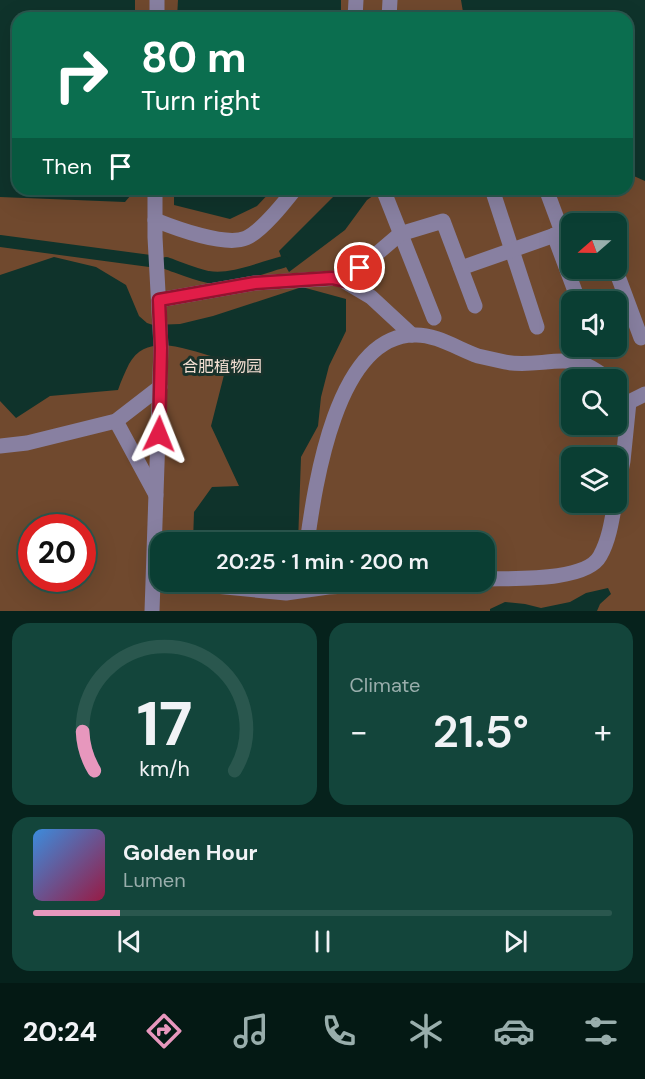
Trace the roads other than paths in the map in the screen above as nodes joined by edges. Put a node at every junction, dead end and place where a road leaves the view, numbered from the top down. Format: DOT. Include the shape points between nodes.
graph roads {
  1 [pos="155,195"];
  2 [pos="289,195"];
  3 [pos="385,195"];
  4 [pos="494,195"];
  5 [pos="548,195"];
  6 [pos="155,219"];
  7 [pos="561,227"];
  8 [pos="561,233"];
  9 [pos="400,234"];
  10 [pos="513,250"];
  11 [pos="461,268"];
  12 [pos="619,279"];
  13 [pos="345,281"];
  14 [pos="159,300"];
  15 [pos="475,306"];
  16 [pos="434,318"];
  17 [pos="537,327"];
  18 [pos="412,335"];
  19 [pos="641,339"];
  20 [pos="592,369"];
  21 [pos="160,387"];
  22 [pos="645,394"];
  23 [pos="627,400"];
  24 [pos="629,402"];
  25 [pos="116,421"];
  26 [pos="0,446"];
  27 [pos="624,447"];
  28 [pos="156,496"];
  29 [pos="613,513"];
  30 [pos="157,532"];
  31 [pos="309,532"];
  32 [pos="495,578"];
  33 [pos="154,592"];
  34 [pos="271,592"];
  35 [pos="288,592"];
  36 [pos="152,611"];
  1 -- 6 [label="street"];
  2 -- 6 [label="street" via="244,239 196,234"];
  3 -- 9 [label="street"];
  4 -- 10 [label="street"];
  5 -- 7 [label="street"];
  6 -- 14 [label="street"];
  8 -- 10 [label="street"];
  9 -- 11 [label="street" via="443,221"];
  9 -- 13 [label="street"];
  9 -- 16 [label="street"];
  10 -- 11 [label="street"];
  10 -- 17 [label="street"];
  11 -- 15 [label="street"];
  12 -- 19 [label="street"];
  13 -- 14 [label="street" via="332,278 255,283"];
  13 -- 18 [label="street" via="371,297"];
  14 -- 21 [label="street"];
  18 -- 20 [label="street" via="424,335 512,364 564,361"];
  18 -- 31 [label="street" via="399,336 380,346 349,382 327,443"];
  21 -- 25 [label="street"];
  21 -- 28 [label="street"];
  22 -- 24 [label="street"];
  23 -- 24 [label="street"];
  24 -- 27 [label="street"];
  25 -- 26 [label="street"];
  25 -- 28 [label="street"];
  28 -- 30 [label="street"];
  29 -- 32 [label="street" via="599,557 586,569 559,575"];
  33 -- 36 [label="street"];
  34 -- 35 [label="street"];
}
